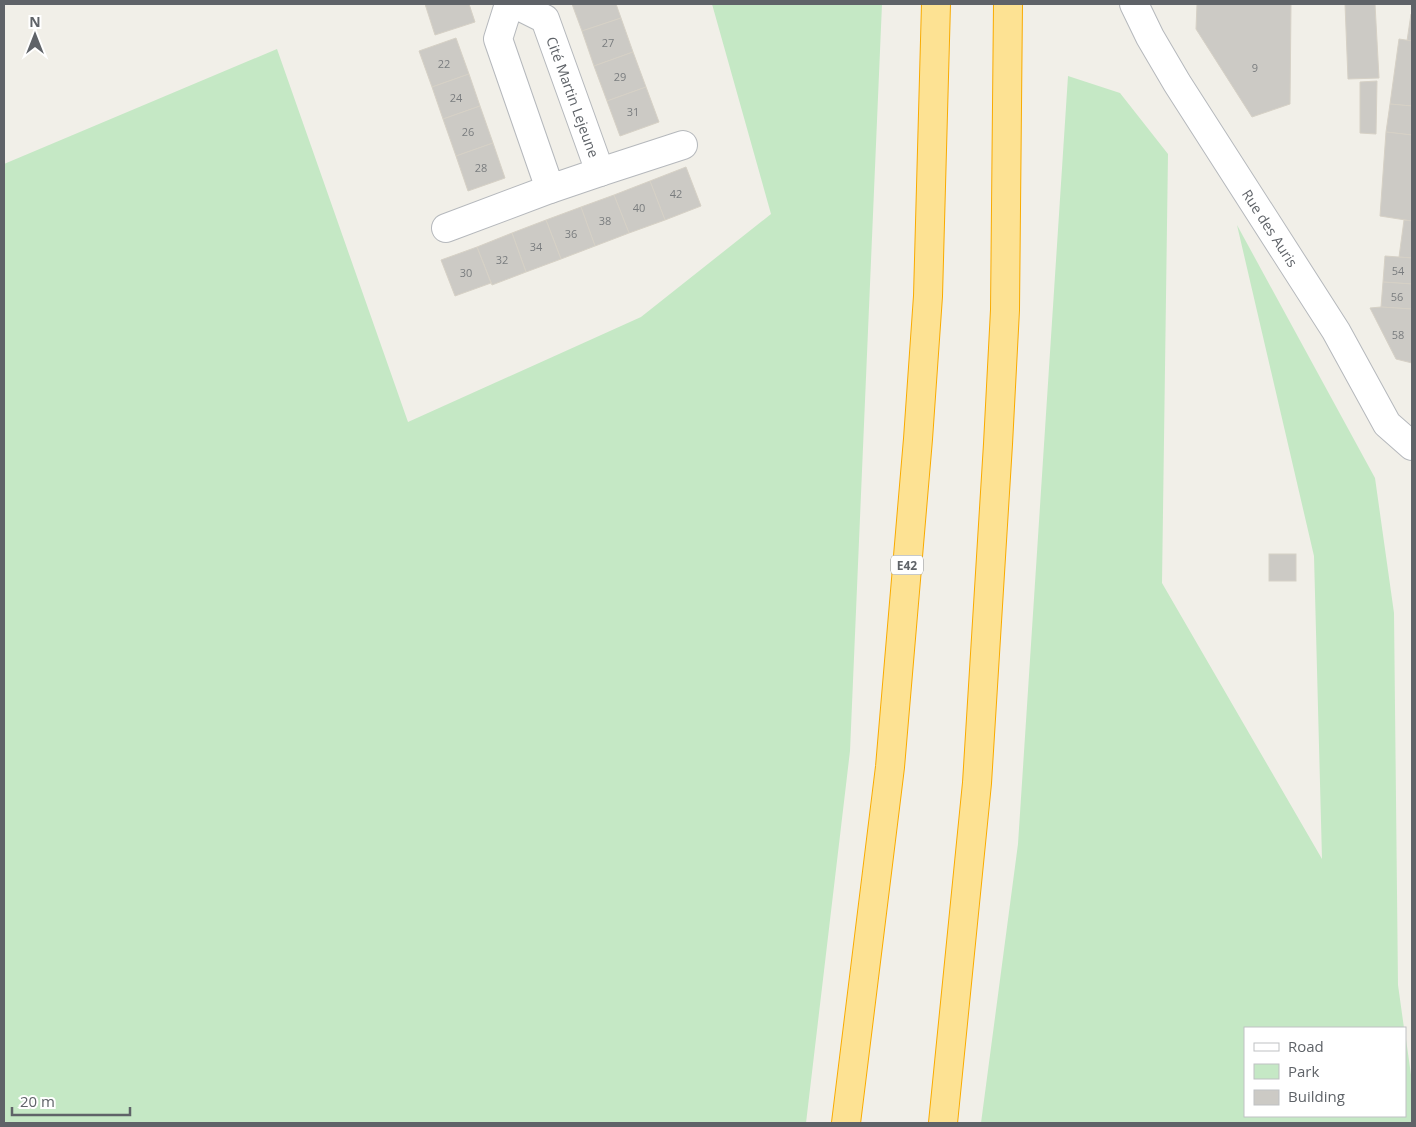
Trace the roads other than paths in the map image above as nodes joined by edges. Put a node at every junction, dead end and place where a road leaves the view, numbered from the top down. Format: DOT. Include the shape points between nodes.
graph roads {
  1 [pos="509,4"];
  2 [pos="515,4"];
  3 [pos="936,4"];
  4 [pos="1008,4"];
  5 [pos="1134,4"];
  6 [pos="683,145"];
  7 [pos="600,172"];
  8 [pos="550,189"];
  9 [pos="446,228"];
  10 [pos="1412,446"];
  11 [pos="846,1123"];
  12 [pos="943,1123"];
  1 -- 8 [label="street" via="498,39"];
  2 -- 7 [label="street, Cité Martin Lejeune" via="545,19"];
  3 -- 11 [label="highway, E42" via="928,296 917,449 890,767"];
  4 -- 12 [label="highway" via="1005,300 998,444 977,783"];
  5 -- 10 [label="street, Rue des Auris" via="1177,83 1336,331 1387,424"];
  6 -- 7 [label="street"];
  7 -- 8 [label="street, Cité Martin Lejeune"];
  8 -- 9 [label="street, Cité Martin Lejeune"];
}
